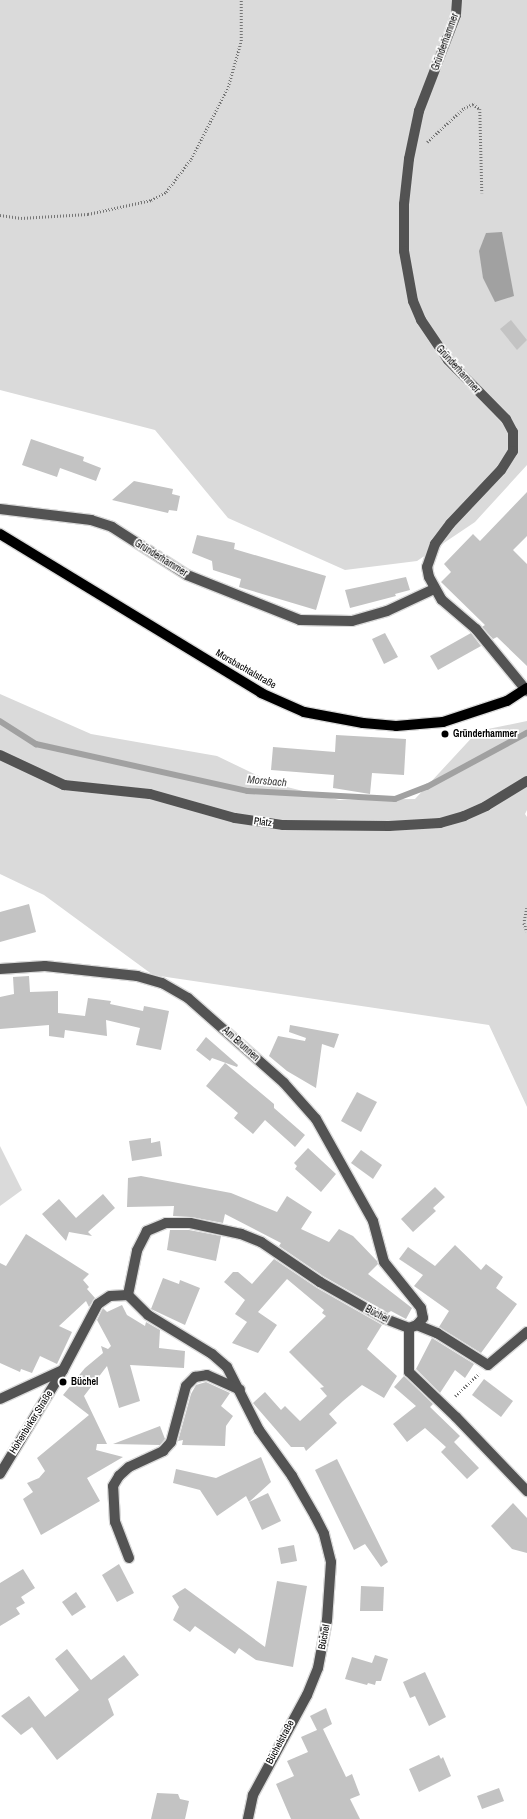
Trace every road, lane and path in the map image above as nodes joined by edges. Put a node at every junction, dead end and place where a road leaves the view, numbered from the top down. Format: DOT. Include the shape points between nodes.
graph roads {
  1 [pos="241,0"];
  2 [pos="457,0"];
  3 [pos="409,159"];
  4 [pos="482,193"];
  5 [pos="0,215"];
  6 [pos="0,509"];
  7 [pos="0,534"];
  8 [pos="434,589"];
  9 [pos="527,689"];
  10 [pos="0,755"];
  11 [pos="527,781"];
  12 [pos="527,908"];
  13 [pos="527,932"];
  14 [pos="0,969"];
  15 [pos="128,1295"];
  16 [pos="413,1327"];
  17 [pos="527,1332"];
  18 [pos="488,1365"];
  19 [pos="64,1370"];
  20 [pos="240,1390"];
  21 [pos="435,1395"];
  22 [pos="0,1399"];
  23 [pos="0,1474"];
  24 [pos="527,1492"];
  25 [pos="129,1558"];
  26 [pos="318,1668"];
  27 [pos="248,1819"];
  1 -- 5 [label="path" via="241,41 228,87 191,159 166,192 151,200 88,214 22,218"];
  2 -- 3 [label="street, Gründerhammer" via="456,15 419,111"];
  3 -- 4 [label="path" via="464,108 473,104 480,109"];
  3 -- 8 [label="street, Gründerhammer" via="404,204 404,251 413,301 429,335 448,360 506,419 512,432 513,451 500,470 435,544 427,567"];
  6 -- 8 [label="street, Gründerhammer" via="91,520 112,527 188,575 300,620 352,621 387,611"];
  7 -- 9 [label="main road, Morsbachtalstraße" via="262,693 304,712 396,726 443,722 507,701"];
  8 -- 9 [label="street, Gründerhammer" via="442,600 476,629"];
  10 -- 11 [label="street, Platz" via="64,785 150,794 235,818 283,825 389,826 440,823 486,806"];
  12 -- 13 [label="path" via="524,923"];
  14 -- 16 [label="street, Am Brunnen" via="44,966 137,976 162,983 188,998 284,1083 316,1119 373,1221 384,1262 421,1308 423,1318"];
  15 -- 16 [label="street, Büchel" via="137,1251 147,1231 166,1223 190,1223 241,1234 261,1242 320,1282 385,1319"];
  15 -- 19 [label="street" via="110,1296 98,1304"];
  15 -- 20 [label="street, Büchel" via="148,1315 220,1360 234,1377"];
  16 -- 18 [label="street, Büchel" via="437,1333"];
  16 -- 21 [label="street" via="409,1372"];
  17 -- 18 [label="street"];
  18 -- 21 [label="path" via="456,1396"];
  19 -- 22 [label="street"];
  19 -- 23 [label="street, Hohenbirker Straße"];
  20 -- 25 [label="street" via="207,1375 195,1377 186,1386 172,1442 163,1451 129,1467 119,1476 113,1486 115,1522"];
  20 -- 26 [label="street, Büchel" via="259,1430 305,1497 328,1548 331,1592"];
  21 -- 24 [label="street"];
  26 -- 27 [label="street, Büchelstraße" via="307,1695 253,1795"];
}
